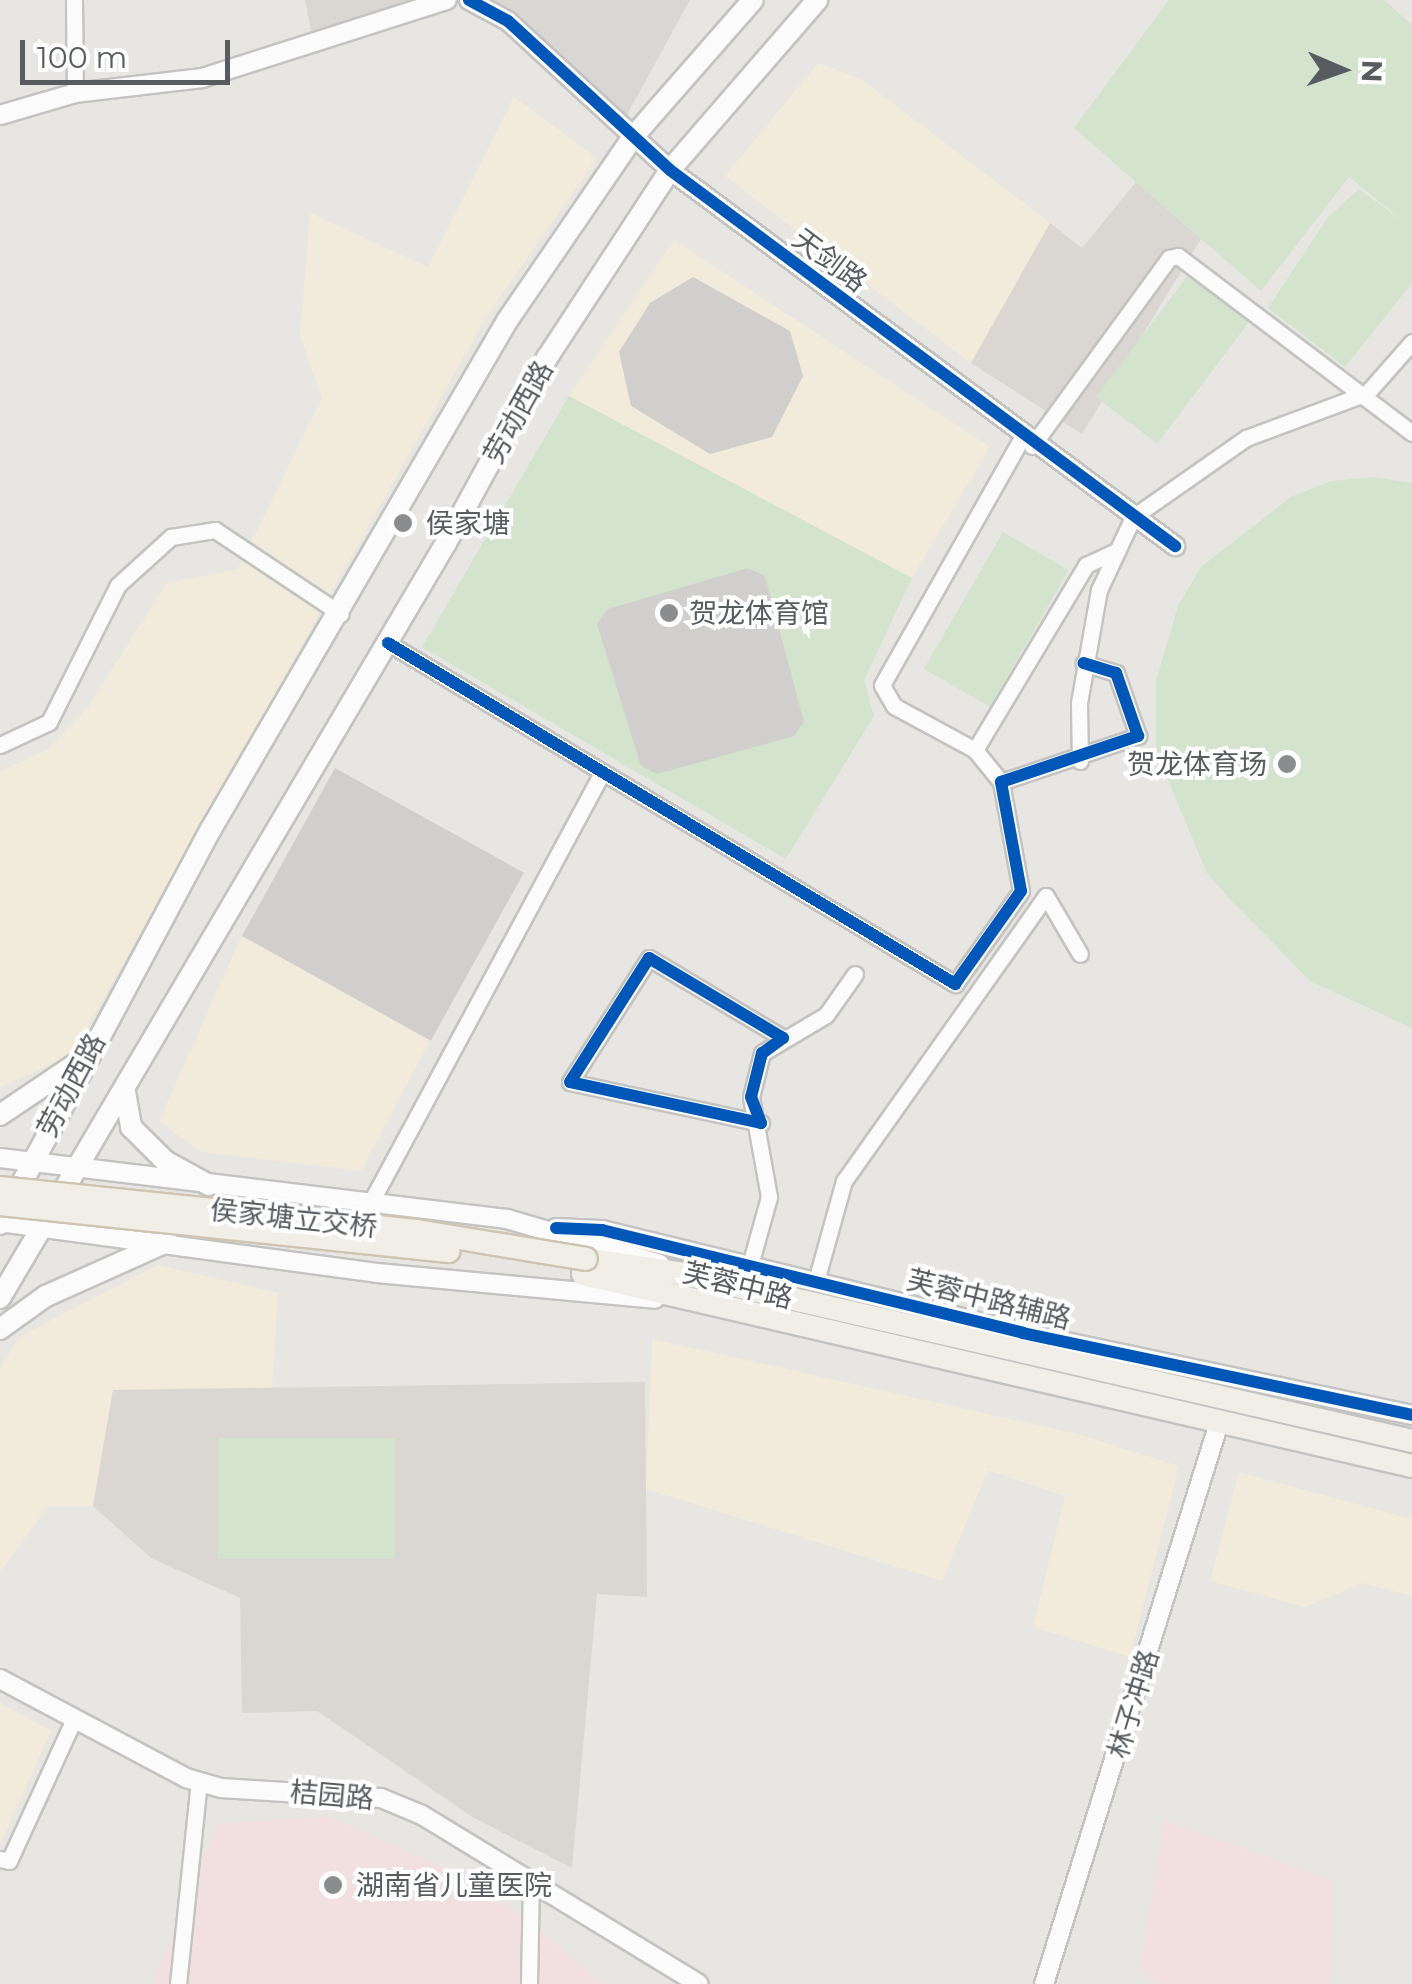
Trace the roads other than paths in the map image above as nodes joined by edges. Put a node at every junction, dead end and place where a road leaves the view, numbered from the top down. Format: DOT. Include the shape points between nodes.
graph roads {
  1 [pos="74,0"];
  2 [pos="447,0"];
  3 [pos="470,0"];
  4 [pos="753,0"];
  5 [pos="817,0"];
  6 [pos="75,94"];
  7 [pos="0,115"];
  8 [pos="632,137"];
  9 [pos="670,170"];
  10 [pos="1412,342"];
  11 [pos="1367,394"];
  12 [pos="1412,433"];
  13 [pos="1027,443"];
  14 [pos="1132,516"];
  15 [pos="1175,546"];
  16 [pos="1118,550"];
  17 [pos="340,614"];
  18 [pos="388,643"];
  19 [pos="1084,663"];
  20 [pos="0,745"];
  21 [pos="974,750"];
  22 [pos="1080,761"];
  23 [pos="601,775"];
  24 [pos="1001,782"];
  25 [pos="1080,954"];
  26 [pos="854,974"];
  27 [pos="783,1038"];
  28 [pos="85,1057"];
  29 [pos="124,1092"];
  30 [pos="0,1115"];
  31 [pos="761,1123"];
  32 [pos="0,1158"];
  33 [pos="32,1159"];
  34 [pos="80,1165"];
  35 [pos="209,1185"];
  36 [pos="0,1188"];
  37 [pos="372,1200"];
  38 [pos="0,1204"];
  39 [pos="0,1223"];
  40 [pos="44,1228"];
  41 [pos="556,1228"];
  42 [pos="167,1242"];
  43 [pos="750,1265"];
  44 [pos="584,1267"];
  45 [pos="684,1274"];
  46 [pos="816,1281"];
  47 [pos="0,1298"];
  48 [pos="698,1301"];
  49 [pos="0,1329"];
  50 [pos="1412,1415"];
  51 [pos="1219,1424"];
  52 [pos="1412,1441"];
  53 [pos="1412,1466"];
  54 [pos="0,1679"];
  55 [pos="74,1718"];
  56 [pos="199,1781"];
  57 [pos="0,1858"];
  58 [pos="531,1882"];
  59 [pos="178,1984"];
  60 [pos="529,1984"];
  61 [pos="699,1984"];
  62 [pos="1044,1984"];
  1 -- 6 [label="street"];
  2 -- 6 [label="street" via="202,78"];
  3 -- 8 [label="street, 天剑路" via="508,22"];
  4 -- 8 [label="main road, 劳动西路"];
  5 -- 9 [label="main road, 劳动西路"];
  6 -- 7 [label="street"];
  8 -- 9 [label="street, 天剑路"];
  8 -- 17 [label="main road, 劳动西路" via="507,321"];
  9 -- 13 [label="street, 天剑路"];
  9 -- 18 [label="main road, 劳动西路" via="547,358"];
  10 -- 11 [label="street"];
  11 -- 12 [label="street"];
  11 -- 13 [label="street" via="1178,256 1169,258"];
  11 -- 14 [label="street" via="1246,438"];
  13 -- 14 [label="street, 天剑路"];
  13 -- 21 [label="street" via="882,685 894,706"];
  14 -- 15 [label="street, 天剑路"];
  14 -- 16 [label="street"];
  16 -- 19 [label="street"];
  16 -- 21 [label="street" via="1086,565"];
  17 -- 20 [label="street" via="215,530 170,537 118,586 49,722"];
  17 -- 28 [label="main road, 劳动西路"];
  18 -- 23 [label="street"];
  18 -- 29 [label="main road, 劳动西路"];
  19 -- 22 [label="street"];
  19 -- 22 [label="street" via="1116,673 1138,736"];
  21 -- 24 [label="street"];
  22 -- 24 [label="street"];
  23 -- 24 [label="street" via="956,984 1021,891"];
  23 -- 37 [label="street"];
  25 -- 46 [label="street" via="1046,896 844,1180"];
  26 -- 27 [label="street" via="826,1015"];
  27 -- 31 [label="street" via="762,1053 751,1097"];
  27 -- 31 [label="street" via="649,958 570,1082"];
  28 -- 30 [label="main road"];
  28 -- 33 [label="main road, 劳动西路"];
  29 -- 34 [label="main road, 劳动西路"];
  29 -- 35 [label="main road" via="131,1127 164,1161"];
  31 -- 43 [label="street" via="769,1197"];
  32 -- 33 [label="street, 芙蓉中路"];
  33 -- 34 [label="street, 芙蓉中路"];
  33 -- 39 [label="main road, 劳动西路"];
  34 -- 35 [label="street, 芙蓉中路"];
  34 -- 40 [label="main road, 劳动西路"];
  35 -- 37 [label="street, 芙蓉中路"];
  36 -- 44 [label="main road, 侯家塘立交桥, bridge" via="417,1231"];
  37 -- 41 [label="street, 芙蓉中路"];
  38 -- 44 [label="main road, 侯家塘立交桥, bridge"];
  39 -- 40 [label="street, 芙蓉中路"];
  40 -- 42 [label="street, 芙蓉中路"];
  40 -- 47 [label="main road, 劳动西路"];
  41 -- 43 [label="street, 芙蓉中路辅路" via="602,1230"];
  41 -- 45 [label="street, 芙蓉中路"];
  42 -- 48 [label="street, 芙蓉中路" via="377,1273"];
  42 -- 49 [label="main road" via="46,1296"];
  43 -- 46 [label="street, 芙蓉中路辅路"];
  44 -- 45 [label="main road"];
  44 -- 48 [label="main road"];
  45 -- 52 [label="main road, 芙蓉中路"];
  46 -- 50 [label="street, 芙蓉中路辅路"];
  48 -- 51 [label="main road, 芙蓉中路"];
  51 -- 53 [label="main road, 芙蓉中路"];
  51 -- 62 [label="street, 林子冲路"];
  54 -- 55 [label="street, 桔园路"];
  55 -- 56 [label="street, 桔园路"];
  55 -- 57 [label="street" via="10,1861"];
  56 -- 58 [label="street, 桔园路" via="381,1798"];
  56 -- 59 [label="street"];
  58 -- 60 [label="street"];
  58 -- 61 [label="street, 桔园路"];
}
